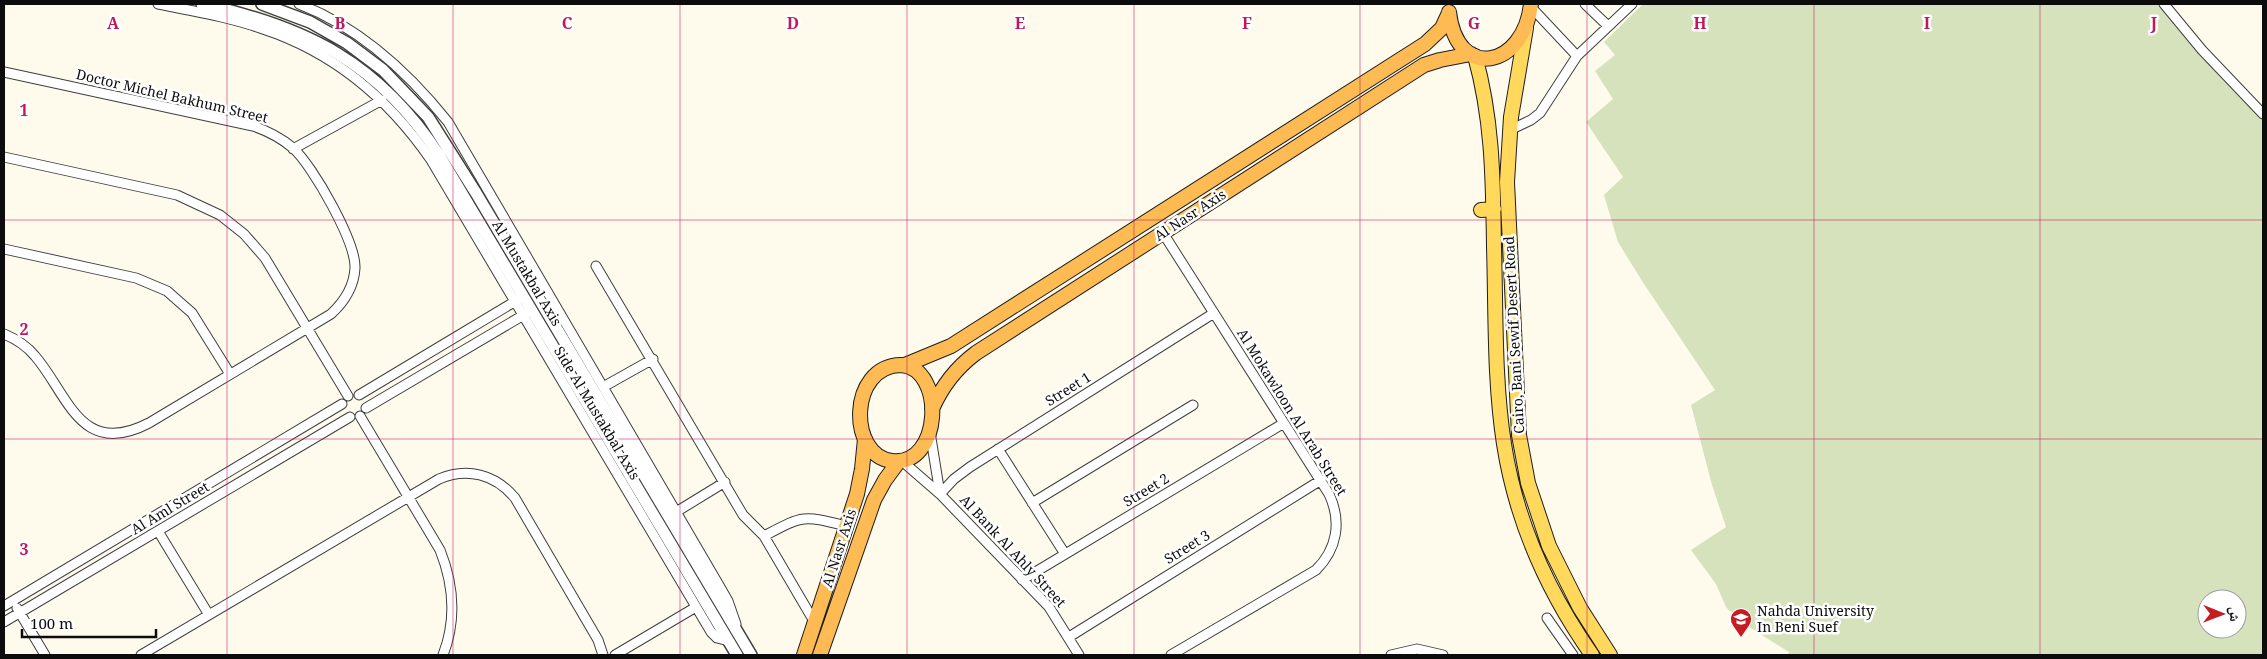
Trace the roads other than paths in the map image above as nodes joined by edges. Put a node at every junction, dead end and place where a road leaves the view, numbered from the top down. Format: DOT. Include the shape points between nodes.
graph roads {
  1 [pos="158,4"];
  2 [pos="202,4"];
  3 [pos="262,4"];
  4 [pos="298,4"];
  5 [pos="1585,4"];
  6 [pos="1632,4"];
  7 [pos="2164,4"];
  8 [pos="1531,5"];
  9 [pos="1449,6"];
  10 [pos="1526,25"];
  11 [pos="1608,26"];
  12 [pos="1473,55"];
  13 [pos="1577,56"];
  14 [pos="4,72"];
  15 [pos="382,100"];
  16 [pos="2263,114"];
  17 [pos="1510,130"];
  18 [pos="293,149"];
  19 [pos="4,157"];
  20 [pos="1163,232"];
  21 [pos="4,249"];
  22 [pos="596,266"];
  23 [pos="534,282"];
  24 [pos="519,299"];
  25 [pos="542,304"];
  26 [pos="527,312"];
  27 [pos="1214,313"];
  28 [pos="308,328"];
  29 [pos="4,334"];
  30 [pos="652,359"];
  31 [pos="905,365"];
  32 [pos="230,374"];
  33 [pos="603,387"];
  34 [pos="359,395"];
  35 [pos="348,396"];
  36 [pos="342,404"];
  37 [pos="1193,404"];
  38 [pos="932,409"];
  39 [pos="363,412"];
  40 [pos="350,417"];
  41 [pos="1284,423"];
  42 [pos="930,431"];
  43 [pos="865,439"];
  44 [pos="998,449"];
  45 [pos="900,461"];
  46 [pos="1320,480"];
  47 [pos="725,482"];
  48 [pos="940,494"];
  49 [pos="408,497"];
  50 [pos="1032,503"];
  51 [pos="676,512"];
  52 [pos="680,526"];
  53 [pos="846,526"];
  54 [pos="158,531"];
  55 [pos="764,536"];
  56 [pos="1064,554"];
  57 [pos="1022,580"];
  58 [pos="12,601"];
  59 [pos="4,606"];
  60 [pos="696,607"];
  61 [pos="20,613"];
  62 [pos="209,615"];
  63 [pos="1547,618"];
  64 [pos="4,622"];
  65 [pos="815,623"];
  66 [pos="1069,637"];
  67 [pos="729,641"];
  68 [pos="147,654"];
  69 [pos="44,655"];
  70 [pos="444,655"];
  71 [pos="603,655"];
  72 [pos="615,655"];
  73 [pos="737,655"];
  74 [pos="751,655"];
  75 [pos="804,655"];
  76 [pos="820,655"];
  77 [pos="1079,655"];
  78 [pos="1171,655"];
  79 [pos="1391,655"];
  80 [pos="1443,655"];
  81 [pos="1573,655"];
  82 [pos="1592,655"];
  83 [pos="1610,655"];
  1 -- 15 [label="street" via="247,24 291,40 332,62"];
  2 -- 24 [label="street, Al Mustakbal Axis" via="247,14 303,34 354,65 386,91 420,127 440,155"];
  3 -- 23 [label="street, Al Mustakbal Axis" via="328,31 363,54 404,90 441,135"];
  4 -- 23 [label="street, Side Al Mustakbal Axis" via="370,44 429,99 464,148"];
  5 -- 11 [label="street"];
  6 -- 11 [label="street"];
  7 -- 16 [label="street" via="2202,50"];
  8 -- 10 [label="highway, Al Nasr Axis"];
  8 -- 13 [label="street"];
  9 -- 12 [label="highway" via="1456,38"];
  9 -- 31 [label="highway, Al Nasr Axis" via="1442,28 1425,44 951,346"];
  10 -- 12 [label="highway, Al Nasr Axis" via="1516,44 1506,53 1488,58"];
  10 -- 17 [label="main road, Cairo, Bani Sewif Desert Road"];
  11 -- 13 [label="street"];
  12 -- 20 [label="highway, Al Nasr Axis" via="1424,66"];
  12 -- 82 [label="main road, Cairo, Bani Sewif Desert Road" via="1489,122 1487,209 1500,416 1508,467 1520,514 1537,559 1559,603"];
  13 -- 17 [label="street" via="1540,113"];
  14 -- 18 [label="street, Doctor Michel Bakhum Street" via="253,126 279,138"];
  15 -- 18 [label="street"];
  15 -- 24 [label="street" via="431,160"];
  17 -- 83 [label="main road, Cairo, Bani Sewif Desert Road" via="1507,182 1516,410 1523,459 1550,546 1580,608"];
  18 -- 28 [label="street, Doctor Michel Bakhum Street" via="311,171 348,237 355,258 354,279 345,299 331,314"];
  19 -- 28 [label="street" via="177,195 206,207 233,224 255,245"];
  20 -- 27 [label="street, Al Mokawloon Al Arab Street"];
  20 -- 38 [label="highway, Al Nasr Axis" via="968,359 947,381"];
  21 -- 32 [label="street" via="136,278 167,291 192,313"];
  22 -- 30 [label="street"];
  23 -- 24 [label="street"];
  23 -- 25 [label="street, Al Mustakbal Axis"];
  23 -- 33 [label="street, Side Al Mustakbal Axis"];
  24 -- 26 [label="street, Al Mustakbal Axis"];
  24 -- 34 [label="street"];
  25 -- 26 [label="street"];
  25 -- 52 [label="street, Al Mustakbal Axis"];
  26 -- 39 [label="street"];
  26 -- 60 [label="street, Side Al Mustakbal Axis"];
  26 -- 67 [label="street, Al Mustakbal Axis"];
  27 -- 41 [label="street, Al Mokawloon Al Arab Street"];
  27 -- 44 [label="street, Street 1"];
  28 -- 32 [label="street, Doctor Michel Bakhum Street"];
  28 -- 35 [label="street"];
  29 -- 32 [label="street, Doctor Michel Bakhum Street" via="36,357 78,418 107,432 139,428"];
  30 -- 33 [label="street"];
  30 -- 47 [label="street"];
  31 -- 38 [label="highway" via="915,370 926,383"];
  31 -- 43 [label="highway" via="884,368 865,386 861,399"];
  33 -- 51 [label="street, Side Al Mustakbal Axis"];
  34 -- 35 [label="street"];
  34 -- 39 [label="street" via="364,399"];
  35 -- 36 [label="street"];
  36 -- 40 [label="street"];
  36 -- 58 [label="street, Al Aml Street"];
  37 -- 50 [label="street"];
  38 -- 42 [label="highway"];
  39 -- 40 [label="street"];
  39 -- 49 [label="street"];
  40 -- 54 [label="street, Al Aml Street"];
  41 -- 46 [label="street, Al Mokawloon Al Arab Street"];
  41 -- 56 [label="street, Street 2"];
  42 -- 45 [label="highway" via="918,452"];
  42 -- 48 [label="street, Al Bank Al Ahly Street"];
  43 -- 45 [label="highway" via="875,454 886,460"];
  43 -- 53 [label="highway, Al Nasr Axis" via="860,482"];
  44 -- 48 [label="street, Street 1" via="962,472"];
  44 -- 50 [label="street"];
  45 -- 48 [label="street, Al Bank Al Ahly Street"];
  45 -- 76 [label="highway, Al Nasr Axis" via="874,500"];
  46 -- 66 [label="street, Street 3"];
  46 -- 78 [label="street, Al Mokawloon Al Arab Street" via="1333,502 1337,527 1331,551 1322,564"];
  47 -- 51 [label="street"];
  47 -- 55 [label="street" via="743,515"];
  48 -- 57 [label="street, Al Bank Al Ahly Street"];
  49 -- 62 [label="street"];
  49 -- 70 [label="street" via="440,550 450,581 451,630"];
  49 -- 71 [label="street" via="456,473 484,475 501,484 515,498 598,640"];
  50 -- 56 [label="street"];
  51 -- 52 [label="street, Side Al Mustakbal Axis"];
  52 -- 74 [label="street, Al Mustakbal Axis"];
  53 -- 55 [label="street" via="802,518"];
  53 -- 65 [label="highway, Al Nasr Axis"];
  54 -- 61 [label="street, Al Aml Street"];
  54 -- 62 [label="street"];
  55 -- 65 [label="street"];
  56 -- 57 [label="street, Street 2"];
  57 -- 66 [label="street, Al Bank Al Ahly Street" via="1049,607"];
  58 -- 59 [label="street, Al Aml Street"];
  58 -- 61 [label="street"];
  60 -- 67 [label="street, Side Al Mustakbal Axis" via="712,634"];
  60 -- 72 [label="street"];
  61 -- 64 [label="street, Al Aml Street"];
  61 -- 69 [label="street"];
  62 -- 68 [label="street"];
  63 -- 81 [label="street"];
  65 -- 75 [label="highway, Al Nasr Axis"];
  66 -- 77 [label="street, Al Bank Al Ahly Street"];
  67 -- 73 [label="street, Al Mustakbal Axis"];
  79 -- 80 [label="street" via="1417,649"];
}
